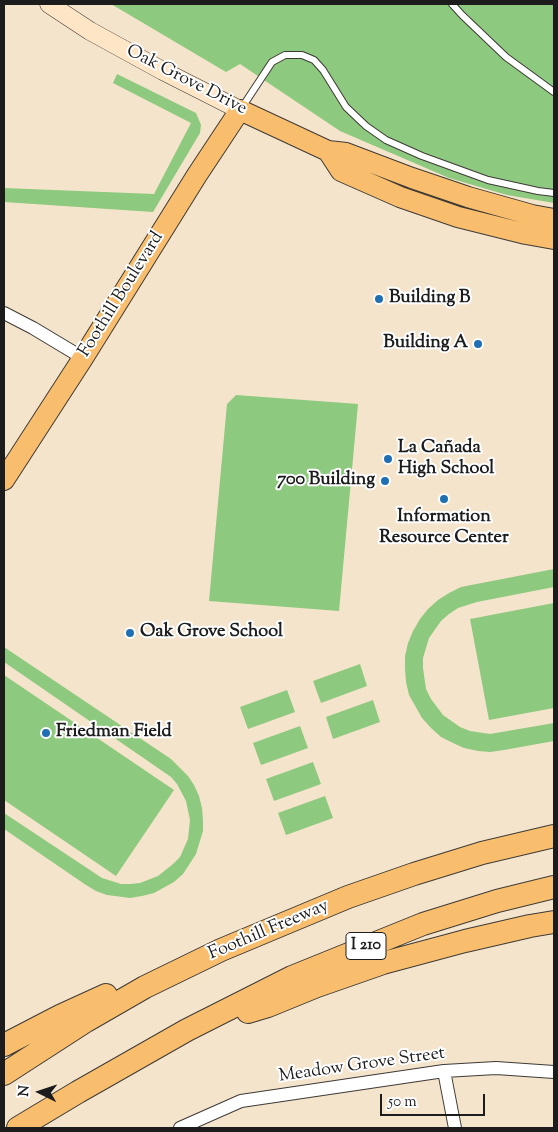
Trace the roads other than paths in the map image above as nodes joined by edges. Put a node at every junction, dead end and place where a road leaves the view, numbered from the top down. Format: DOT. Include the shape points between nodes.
graph roads {
  1 [pos="49,4"];
  2 [pos="452,4"];
  3 [pos="554,92"];
  4 [pos="240,110"];
  5 [pos="328,151"];
  6 [pos="554,193"];
  7 [pos="554,219"];
  8 [pos="554,239"];
  9 [pos="4,313"];
  10 [pos="83,358"];
  11 [pos="4,480"];
  12 [pos="554,822"];
  13 [pos="554,836"];
  14 [pos="482,853"];
  15 [pos="554,887"];
  16 [pos="554,922"];
  17 [pos="221,950"];
  18 [pos="187,1030"];
  19 [pos="4,1045"];
  20 [pos="444,1071"];
  21 [pos="554,1072"];
  22 [pos="4,1074"];
  23 [pos="18,1128"];
  24 [pos="180,1128"];
  25 [pos="455,1128"];
  1 -- 4 [label="street, Oak Grove Drive" via="98,36"];
  2 -- 3 [label="lane" via="506,57"];
  4 -- 5 [label="main road, Oak Grove Drive"];
  4 -- 6 [label="lane" via="272,62 285,55 302,55 314,60 324,70 346,107 386,140 488,180"];
  4 -- 10 [label="main road, Foothill Boulevard"];
  5 -- 7 [label="main road, Oak Grove Drive" via="346,153 468,197"];
  5 -- 8 [label="main road" via="340,171 400,197 458,217"];
  9 -- 10 [label="street"];
  10 -- 11 [label="main road, Foothill Boulevard"];
  12 -- 14 [label="highway"];
  13 -- 14 [label="highway, Foothill Freeway"];
  14 -- 17 [label="highway, Foothill Freeway" via="348,897"];
  15 -- 18 [label="highway, I 210" via="422,924 292,977"];
  16 -- 18 [label="highway" via="383,963 268,1006"];
  17 -- 19 [label="highway" via="110,993"];
  17 -- 22 [label="highway, Foothill Freeway" via="145,987"];
  18 -- 23 [label="highway, I 210"];
  20 -- 21 [label="street, Meadow Grove Street" via="496,1068"];
  20 -- 24 [label="street, Meadow Grove Street" via="241,1101"];
  20 -- 25 [label="street"];
}
